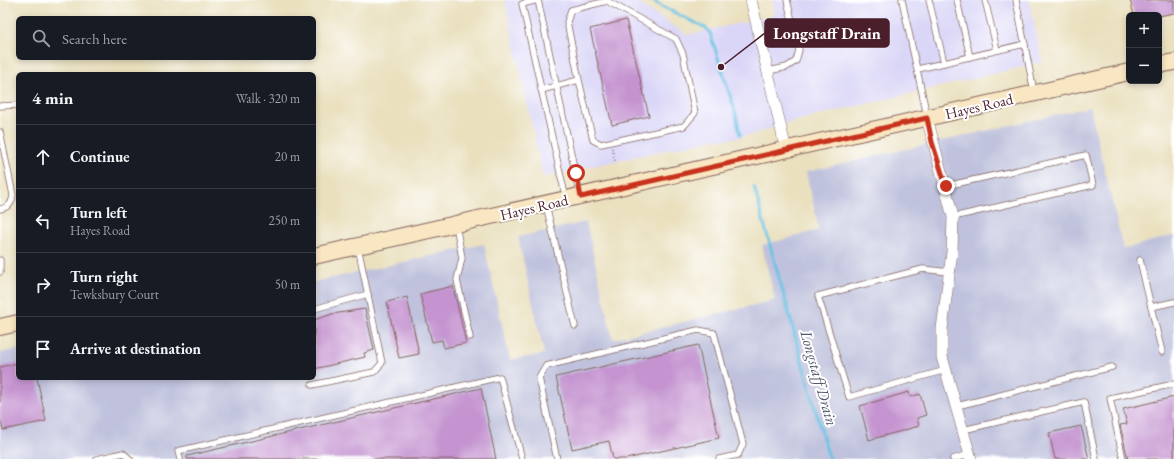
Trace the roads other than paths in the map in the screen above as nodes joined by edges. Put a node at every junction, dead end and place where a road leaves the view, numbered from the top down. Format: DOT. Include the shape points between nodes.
graph roads {
  1 [pos="751,0"];
  2 [pos="787,0"];
  3 [pos="902,0"];
  4 [pos="929,0"];
  5 [pos="957,0"];
  6 [pos="985,0"];
  7 [pos="1016,0"];
  8 [pos="528,1"];
  9 [pos="1025,44"];
  10 [pos="997,50"];
  11 [pos="970,56"];
  12 [pos="1174,62"];
  13 [pos="944,63"];
  14 [pos="1162,64"];
  15 [pos="918,69"];
  16 [pos="768,72"];
  17 [pos="1126,73"];
  18 [pos="579,80"];
  19 [pos="557,86"];
  20 [pos="541,90"];
  21 [pos="1035,94"];
  22 [pos="16,105"];
  23 [pos="0,106"];
  24 [pos="927,118"];
  25 [pos="0,132"];
  26 [pos="786,150"];
  27 [pos="946,186"];
  28 [pos="573,198"];
  29 [pos="546,204"];
  30 [pos="0,209"];
  31 [pos="953,217"];
  32 [pos="456,225"];
  33 [pos="358,246"];
  34 [pos="316,256"];
  35 [pos="0,260"];
  36 [pos="1140,260"];
  37 [pos="0,272"];
  38 [pos="949,272"];
  39 [pos="368,294"];
  40 [pos="1174,302"];
  41 [pos="1151,307"];
  42 [pos="316,308"];
  43 [pos="16,323"];
  44 [pos="574,326"];
  45 [pos="0,327"];
  46 [pos="470,337"];
  47 [pos="1162,352"];
  48 [pos="1112,367"];
  49 [pos="947,373"];
  50 [pos="1174,384"];
  51 [pos="312,385"];
  52 [pos="957,406"];
  53 [pos="964,430"];
  54 [pos="970,456"];
  55 [pos="97,459"];
  56 [pos="130,459"];
  57 [pos="180,459"];
  58 [pos="522,459"];
  59 [pos="557,459"];
  60 [pos="719,459"];
  61 [pos="953,459"];
  62 [pos="1096,459"];
  63 [pos="1123,459"];
  1 -- 16 [label="street"];
  2 -- 16 [label="lane" via="799,50 796,61 787,67"];
  3 -- 15 [label="lane"];
  4 -- 13 [label="lane"];
  5 -- 11 [label="lane"];
  6 -- 10 [label="lane"];
  7 -- 9 [label="lane"];
  8 -- 19 [label="lane" via="538,0"];
  8 -- 20 [label="lane" via="522,4"];
  9 -- 10 [label="lane"];
  9 -- 21 [label="lane"];
  10 -- 11 [label="lane"];
  11 -- 13 [label="lane"];
  12 -- 14 [label="main road"];
  13 -- 15 [label="lane"];
  15 -- 24 [label="lane"];
  16 -- 26 [label="street"];
  17 -- 21 [label="main road, Hayes Road"];
  18 -- 18 [label="lane" via="567,22 571,10 607,1 676,39 683,54 695,113 684,126 601,144 593,140"];
  18 -- 19 [label="lane"];
  19 -- 20 [label="lane"];
  19 -- 28 [label="lane"];
  20 -- 28 [label="lane"];
  21 -- 24 [label="main road, Hayes Road"];
  22 -- 23 [label="lane"];
  24 -- 26 [label="main road, Hayes Road"];
  24 -- 27 [label="street"];
  25 -- 30 [label="lane" via="13,195 12,202"];
  26 -- 28 [label="main road, Hayes Road"];
  27 -- 31 [label="street"];
  27 -- 31 [label="lane" via="1086,155 1093,185"];
  28 -- 29 [label="main road, Hayes Road"];
  29 -- 32 [label="main road, Hayes Road"];
  29 -- 44 [label="lane"];
  31 -- 38 [label="street"];
  32 -- 33 [label="main road, Hayes Road"];
  32 -- 46 [label="lane" via="462,258 457,280"];
  33 -- 34 [label="main road, Hayes Road"];
  33 -- 39 [label="lane"];
  35 -- 37 [label="lane"];
  36 -- 41 [label="lane"];
  38 -- 49 [label="street" via="942,329 942,357"];
  38 -- 49 [label="lane" via="923,269 818,296 849,398"];
  39 -- 42 [label="lane"];
  39 -- 51 [label="lane" via="382,363 374,372"];
  40 -- 41 [label="lane"];
  41 -- 47 [label="lane"];
  43 -- 45 [label="main road"];
  48 -- 52 [label="lane"];
  49 -- 52 [label="street"];
  50 -- 63 [label="lane" via="1110,398"];
  52 -- 53 [label="street"];
  53 -- 54 [label="street"];
  53 -- 62 [label="lane" via="1084,402"];
  54 -- 61 [label="lane"];
  55 -- 56 [label="lane" via="123,453"];
  57 -- 58 [label="lane" via="178,451 500,377"];
  59 -- 60 [label="lane" via="539,378 546,366 698,330 714,333 743,444 738,455"];
}
